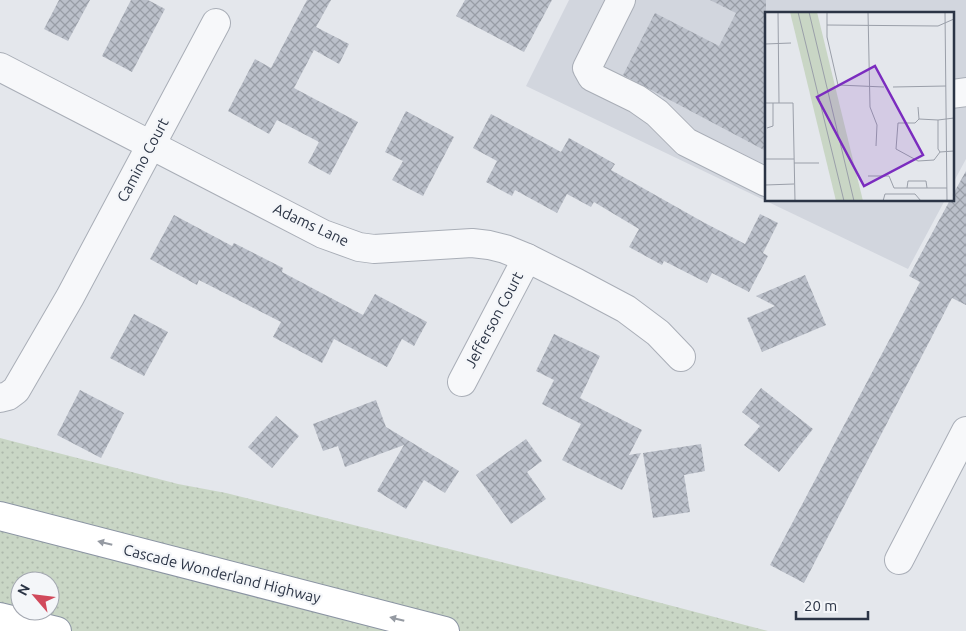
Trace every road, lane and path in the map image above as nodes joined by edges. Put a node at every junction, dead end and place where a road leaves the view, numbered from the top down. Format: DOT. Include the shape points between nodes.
graph roads {
  1 [pos="621,0"];
  2 [pos="216,24"];
  3 [pos="0,67"];
  4 [pos="151,145"];
  5 [pos="765,182"];
  6 [pos="527,258"];
  7 [pos="681,357"];
  8 [pos="462,382"];
  9 [pos="0,398"];
  10 [pos="966,432"];
  11 [pos="0,516"];
  12 [pos="898,560"];
  13 [pos="0,617"];
  14 [pos="56,631"];
  15 [pos="445,631"];
  1 -- 5 [label="street" via="587,68 592,77 644,104 686,142"];
  2 -- 4 [label="street, Camino Court"];
  3 -- 4 [label="street, Adams Lane"];
  4 -- 6 [label="street, Adams Lane" via="323,234 359,247 374,249 472,243 489,245"];
  4 -- 9 [label="street, Camino Court" via="16,390"];
  6 -- 7 [label="street, Adams Lane" via="626,309 658,333"];
  6 -- 8 [label="street, Jefferson Court"];
  10 -- 12 [label="street"];
  15 -- 11 [label="highway, Cascade Wonderland Highway, one-way"];
  13 -- 14 [label="highway"];
}
